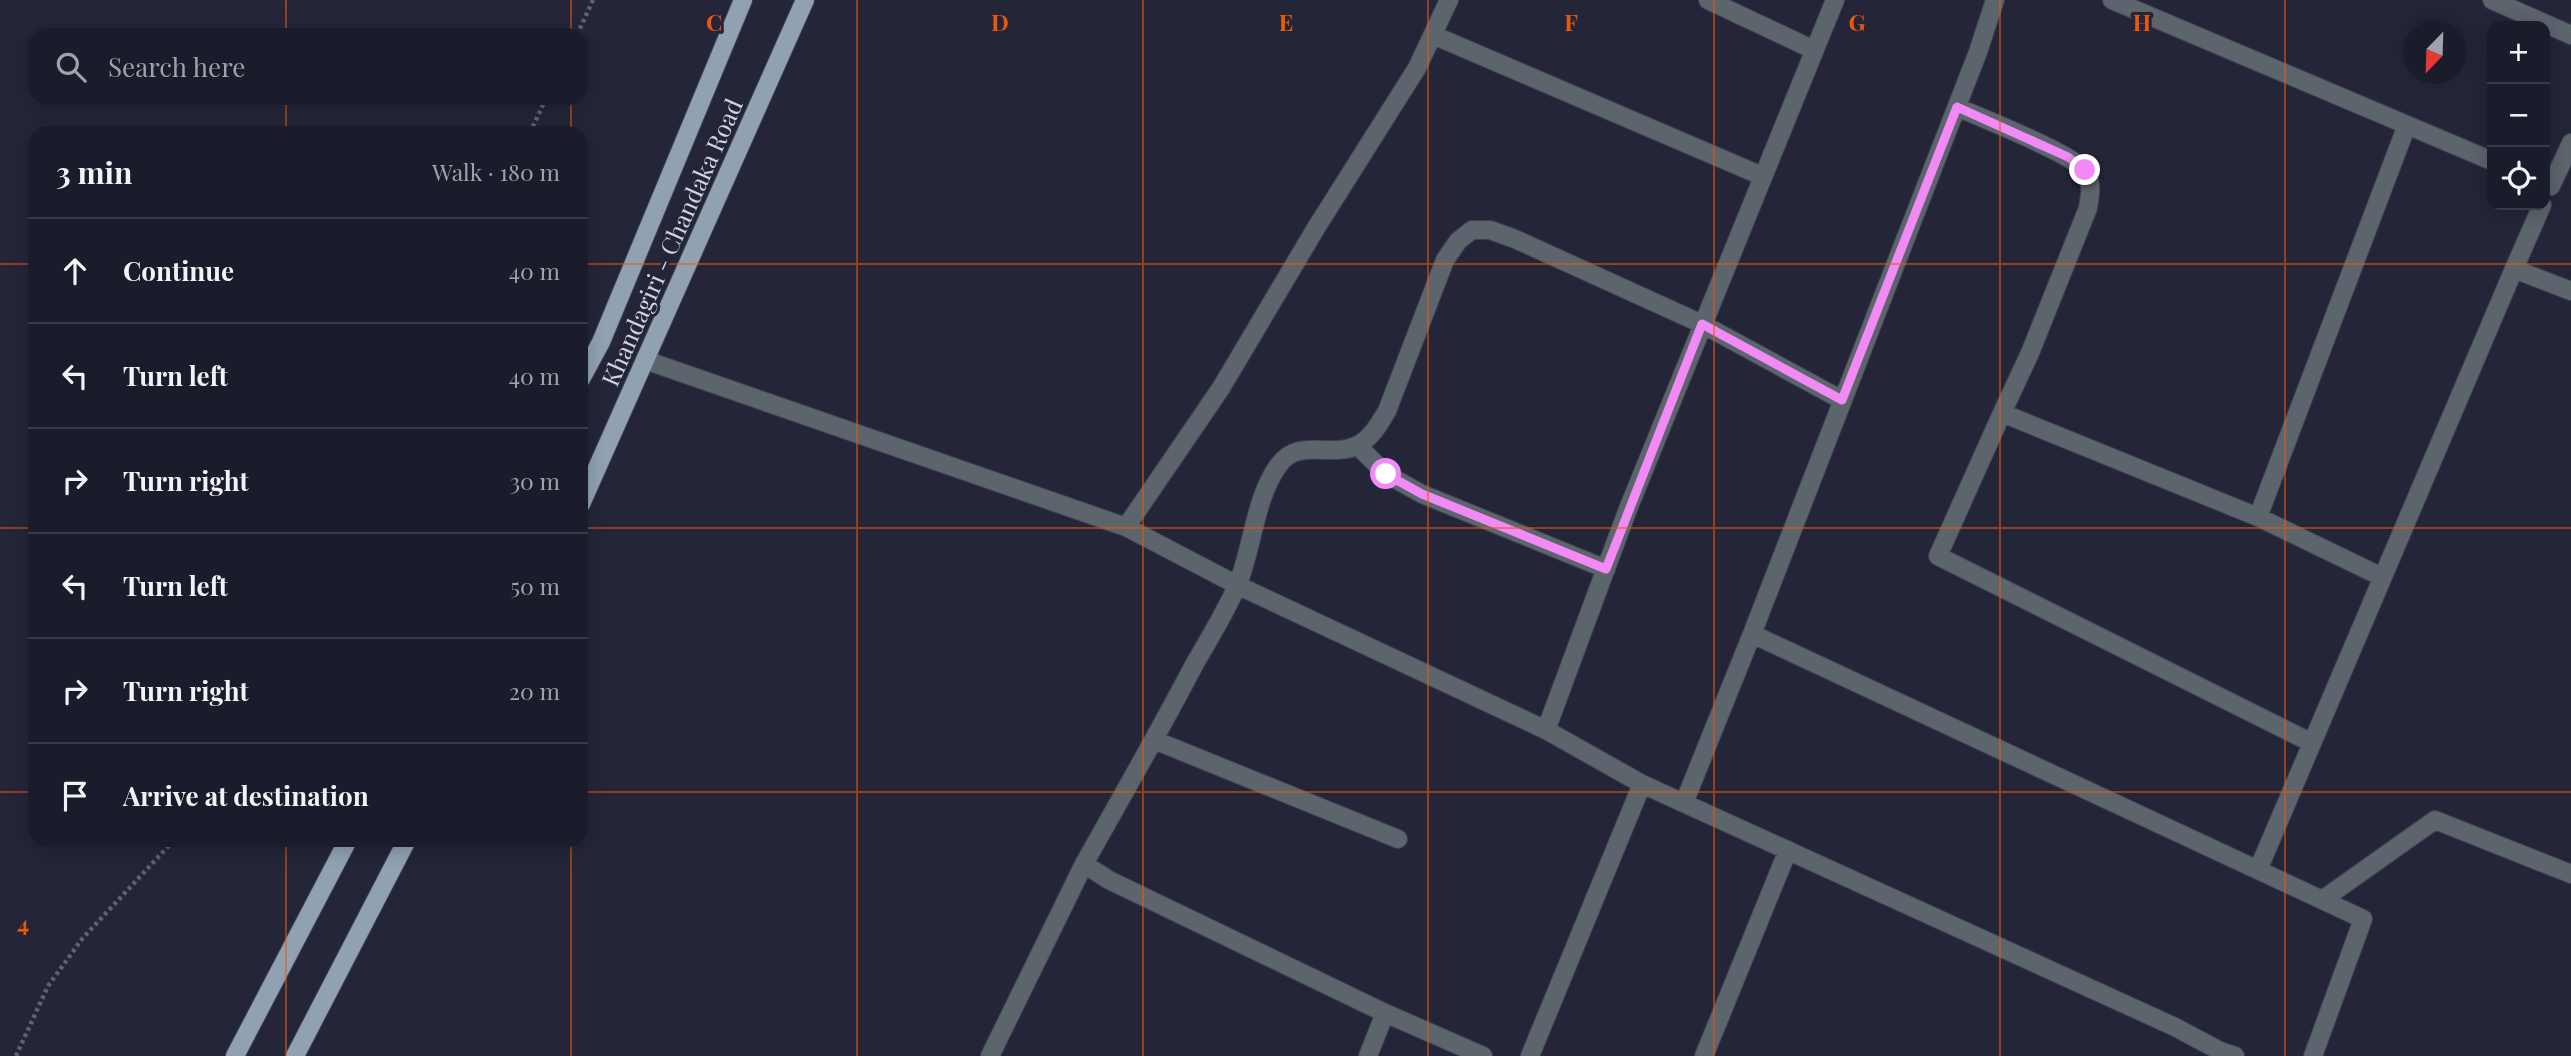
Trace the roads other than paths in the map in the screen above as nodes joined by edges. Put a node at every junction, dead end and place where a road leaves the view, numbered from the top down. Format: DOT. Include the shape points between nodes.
graph roads {
  1 [pos="743,0"];
  2 [pos="805,0"];
  3 [pos="1450,0"];
  4 [pos="1708,0"];
  5 [pos="1835,0"];
  6 [pos="1995,0"];
  7 [pos="2112,0"];
  8 [pos="2493,0"];
  9 [pos="1433,35"];
  10 [pos="2571,35"];
  11 [pos="1814,50"];
  12 [pos="1957,107"];
  13 [pos="2407,125"];
  14 [pos="2571,143"];
  15 [pos="2487,159"];
  16 [pos="1762,176"];
  17 [pos="2550,184"];
  18 [pos="2540,210"];
  19 [pos="2514,269"];
  20 [pos="2571,291"];
  21 [pos="1702,324"];
  22 [pos="645,360"];
  23 [pos="588,365"];
  24 [pos="1842,400"];
  25 [pos="2002,413"];
  26 [pos="1358,446"];
  27 [pos="588,488"];
  28 [pos="2258,517"];
  29 [pos="1126,527"];
  30 [pos="1606,569"];
  31 [pos="2382,577"];
  32 [pos="1237,585"];
  33 [pos="1752,634"];
  34 [pos="1546,730"];
  35 [pos="1154,740"];
  36 [pos="2312,743"];
  37 [pos="1642,784"];
  38 [pos="1684,803"];
  39 [pos="1398,839"];
  40 [pos="344,847"];
  41 [pos="403,847"];
  42 [pos="1788,850"];
  43 [pos="1084,864"];
  44 [pos="2258,870"];
  45 [pos="2571,874"];
  46 [pos="2322,900"];
  47 [pos="1385,1013"];
  48 [pos="2225,1054"];
  49 [pos="235,1056"];
  50 [pos="295,1056"];
  51 [pos="990,1056"];
  52 [pos="1368,1056"];
  53 [pos="1483,1056"];
  54 [pos="1531,1056"];
  55 [pos="1704,1056"];
  56 [pos="2313,1056"];
  1 -- 23 [label="main road, Khandagiri - Chandaka Road"];
  2 -- 22 [label="main road, Khandagiri - Chandaka Road"];
  3 -- 9 [label="street"];
  4 -- 11 [label="street"];
  5 -- 11 [label="street"];
  6 -- 12 [label="street"];
  7 -- 13 [label="street"];
  8 -- 10 [label="street"];
  9 -- 16 [label="street"];
  9 -- 29 [label="street" via="1221,388"];
  11 -- 16 [label="street"];
  12 -- 24 [label="street"];
  12 -- 25 [label="street" via="2068,157 2085,170 2092,187 2083,220"];
  13 -- 15 [label="street"];
  13 -- 28 [label="street"];
  14 -- 17 [label="street"];
  16 -- 21 [label="street"];
  18 -- 19 [label="street"];
  19 -- 20 [label="street"];
  19 -- 31 [label="street"];
  21 -- 24 [label="street"];
  21 -- 26 [label="street" via="1515,239 1490,230 1472,230 1445,260 1387,411"];
  21 -- 30 [label="street"];
  22 -- 27 [label="main road, Khandagiri - Chandaka Road"];
  22 -- 29 [label="street"];
  24 -- 33 [label="street"];
  25 -- 28 [label="street"];
  25 -- 36 [label="street" via="1938,556"];
  26 -- 30 [label="street" via="1386,474 1422,494"];
  26 -- 32 [label="street" via="1336,451 1310,448 1293,452 1280,462 1270,478"];
  28 -- 31 [label="street"];
  29 -- 32 [label="street"];
  30 -- 34 [label="street"];
  31 -- 36 [label="street"];
  32 -- 34 [label="street"];
  32 -- 35 [label="street"];
  33 -- 38 [label="street"];
  33 -- 44 [label="street"];
  34 -- 37 [label="street"];
  35 -- 39 [label="street"];
  35 -- 43 [label="street"];
  36 -- 44 [label="street"];
  37 -- 38 [label="street"];
  37 -- 54 [label="street"];
  38 -- 42 [label="street"];
  40 -- 49 [label="main road"];
  41 -- 50 [label="main road"];
  42 -- 48 [label="street"];
  42 -- 55 [label="street"];
  43 -- 47 [label="street" via="1122,887"];
  43 -- 51 [label="street"];
  44 -- 46 [label="street"];
  45 -- 46 [label="street" via="2435,820"];
  46 -- 56 [label="street" via="2363,919"];
  47 -- 52 [label="street"];
  47 -- 53 [label="street"];
}
